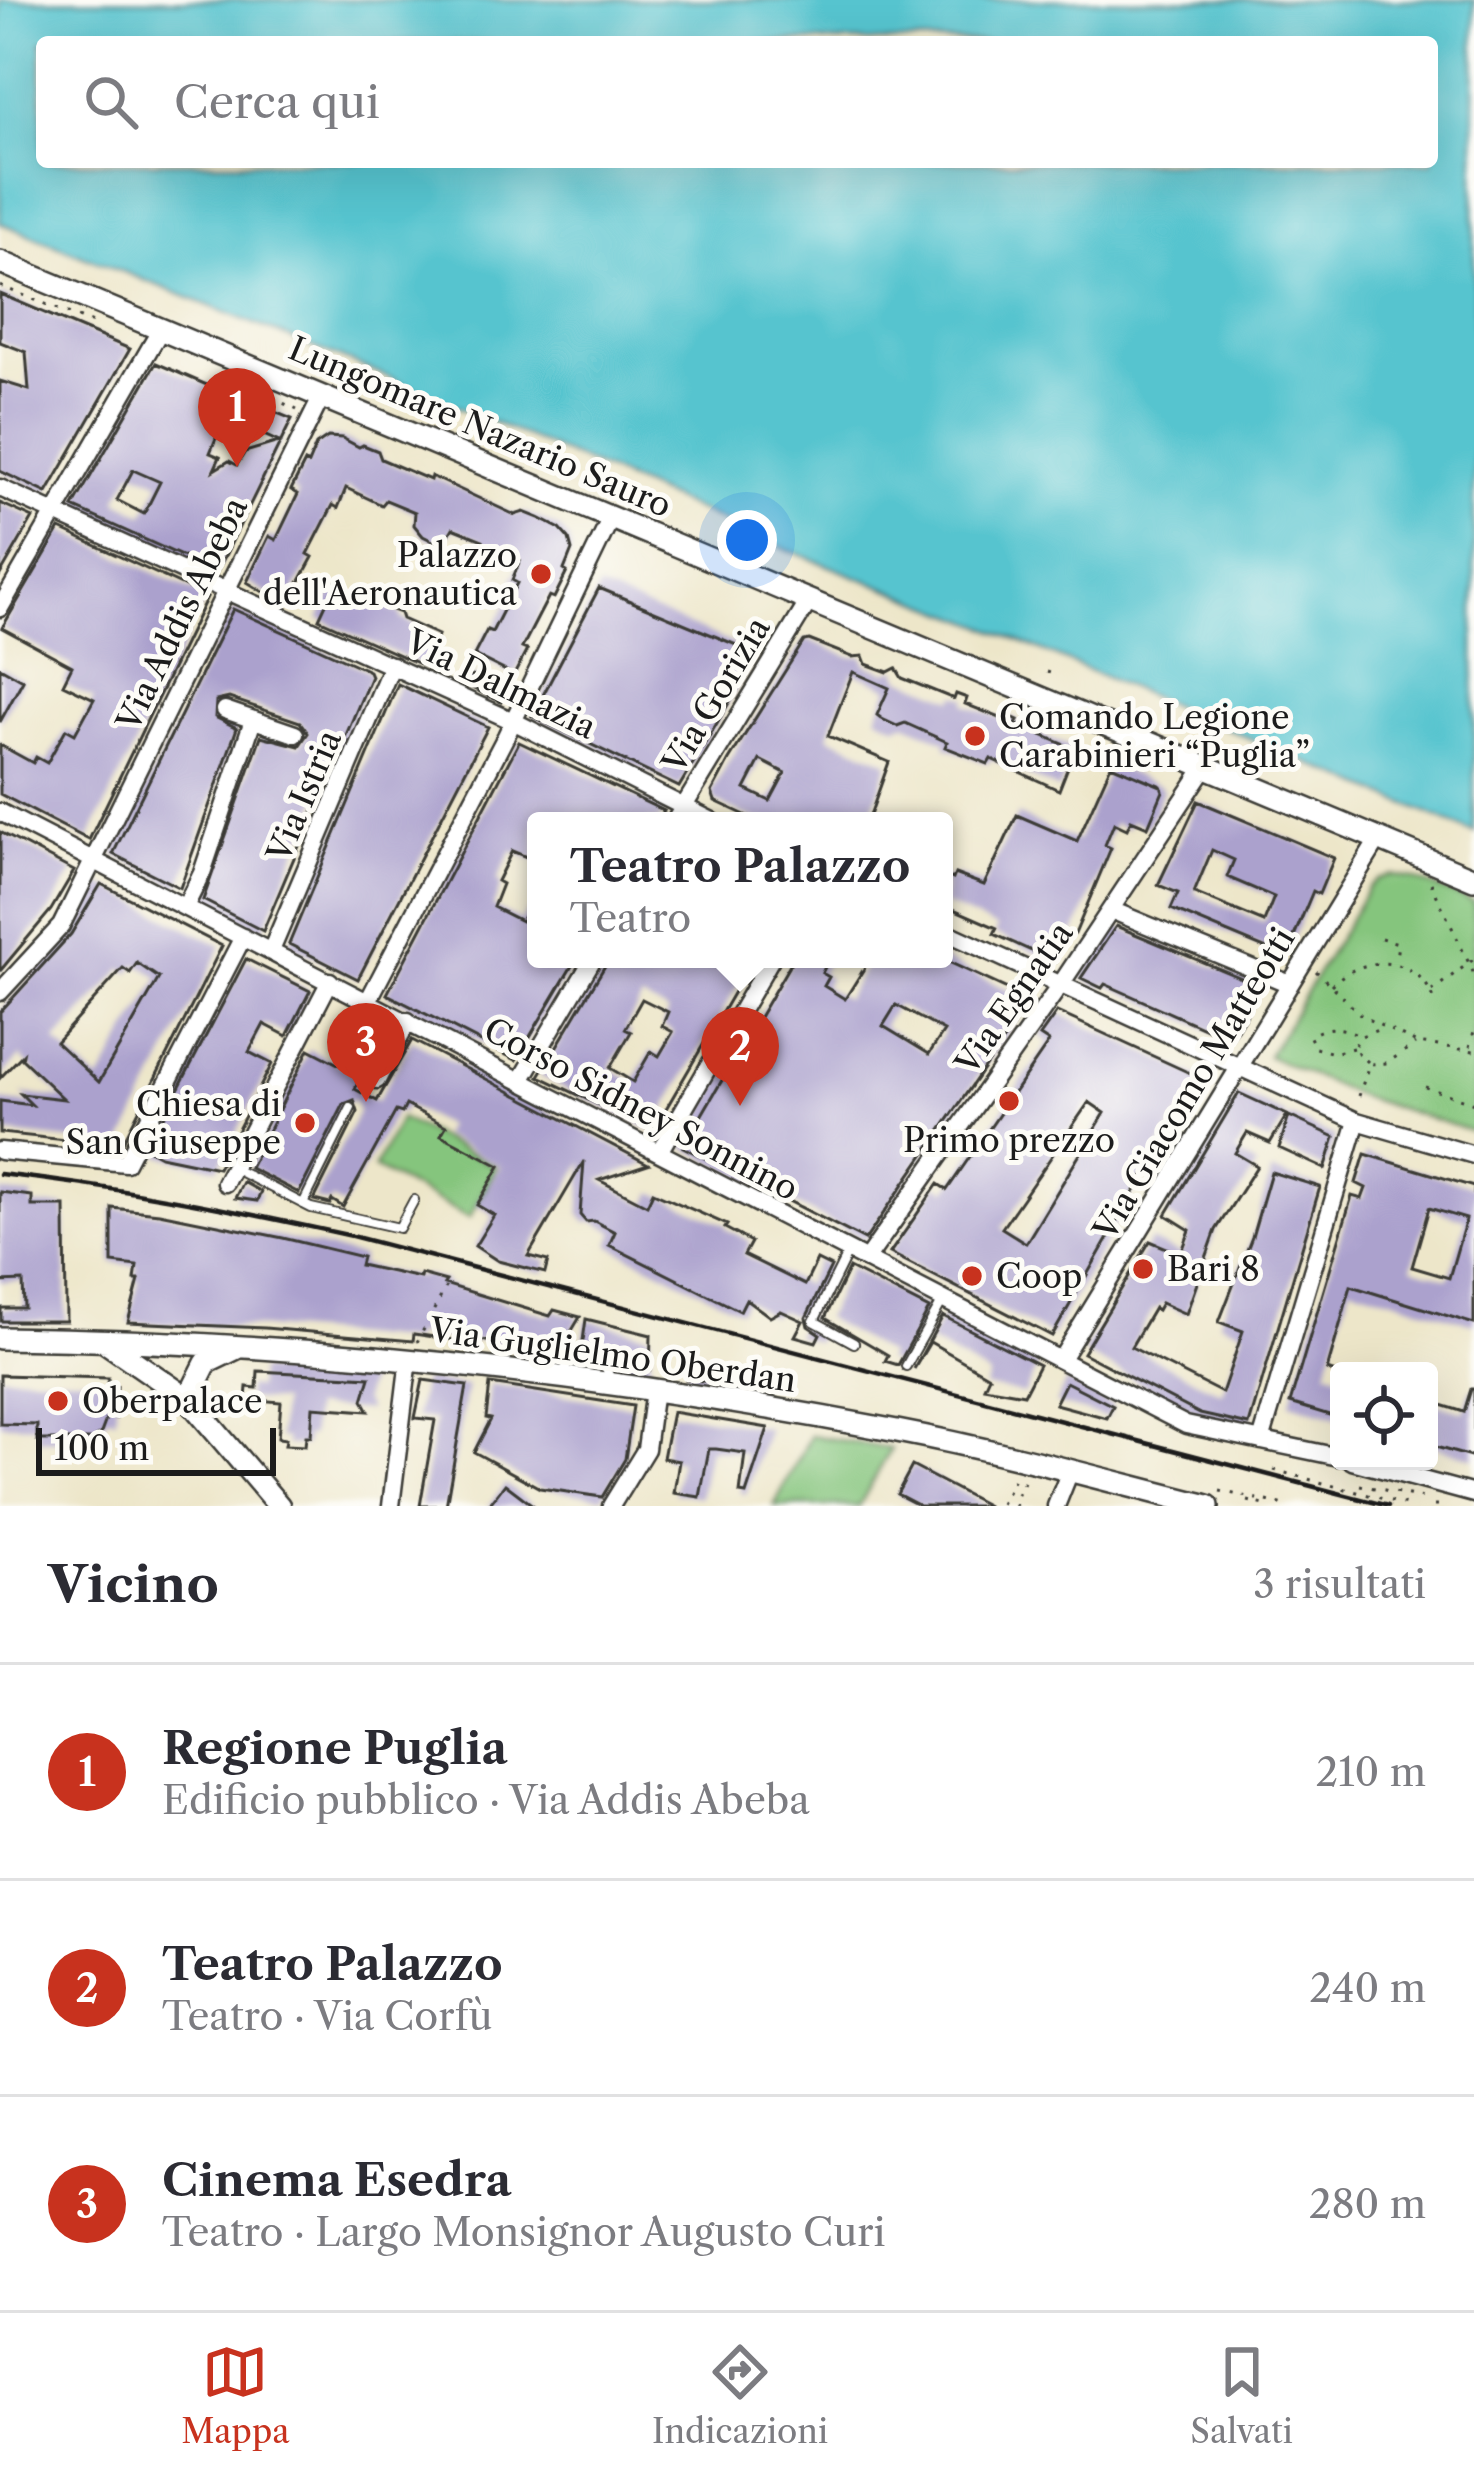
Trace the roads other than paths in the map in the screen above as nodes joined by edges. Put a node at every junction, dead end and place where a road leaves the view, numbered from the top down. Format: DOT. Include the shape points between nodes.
graph roads {
  1 [pos="0,262"];
  2 [pos="161,329"];
  3 [pos="322,396"];
  4 [pos="0,488"];
  5 [pos="55,514"];
  6 [pos="611,518"];
  7 [pos="228,590"];
  8 [pos="808,601"];
  9 [pos="0,608"];
  10 [pos="392,665"];
  11 [pos="225,710"];
  12 [pos="253,720"];
  13 [pos="513,721"];
  14 [pos="295,734"];
  15 [pos="1206,766"];
  16 [pos="0,812"];
  17 [pos="675,812"];
  18 [pos="680,812"];
  19 [pos="1378,840"];
  20 [pos="96,859"];
  21 [pos="1471,876"];
  22 [pos="185,907"];
  23 [pos="1112,910"];
  24 [pos="953,935"];
  25 [pos="243,937"];
  26 [pos="271,951"];
  27 [pos="588,968"];
  28 [pos="766,968"];
  29 [pos="330,981"];
  30 [pos="1061,984"];
  31 [pos="1290,984"];
  32 [pos="0,992"];
  33 [pos="368,1001"];
  34 [pos="408,1022"];
  35 [pos="1239,1068"];
  36 [pos="522,1079"];
  37 [pos="377,1080"];
  38 [pos="351,1108"];
  39 [pos="1358,1121"];
  40 [pos="0,1151"];
  41 [pos="659,1152"];
  42 [pos="1474,1154"];
  43 [pos="230,1176"];
  44 [pos="413,1200"];
  45 [pos="303,1204"];
  46 [pos="858,1256"];
  47 [pos="943,1300"];
  48 [pos="0,1338"];
  49 [pos="99,1339"];
  50 [pos="177,1341"];
  51 [pos="854,1343"];
  52 [pos="245,1345"];
  53 [pos="413,1351"];
  54 [pos="1061,1359"];
  55 [pos="907,1366"];
  56 [pos="183,1389"];
  57 [pos="654,1390"];
  58 [pos="1261,1442"];
  59 [pos="1330,1455"];
  60 [pos="1385,1470"];
  61 [pos="1070,1471"];
  62 [pos="1474,1494"];
  63 [pos="1210,1498"];
  64 [pos="279,1506"];
  65 [pos="391,1506"];
  66 [pos="611,1506"];
  67 [pos="1056,1506"];
  1 -- 2 [label="main road, Lungomare Nazario Sauro"];
  2 -- 3 [label="main road, Lungomare Nazario Sauro"];
  2 -- 5 [label="street"];
  3 -- 6 [label="main road, Lungomare Nazario Sauro"];
  3 -- 7 [label="street, Via Addis Abeba"];
  4 -- 5 [label="street, Via Dalmazia"];
  5 -- 7 [label="street, Via Dalmazia"];
  5 -- 9 [label="street"];
  6 -- 8 [label="main road, Lungomare Nazario Sauro"];
  6 -- 13 [label="street"];
  7 -- 10 [label="street, Via Dalmazia"];
  7 -- 20 [label="street, Via Addis Abeba"];
  8 -- 15 [label="main road, Lungomare Nazario Sauro"];
  8 -- 18 [label="street, Via Gorizia"];
  10 -- 13 [label="street, Via Dalmazia"];
  10 -- 26 [label="street, Via Istria"];
  11 -- 12 [label="street"];
  12 -- 14 [label="street"];
  12 -- 22 [label="street"];
  13 -- 17 [label="street, Via Dalmazia"];
  13 -- 33 [label="street"];
  15 -- 19 [label="main road, Lungomare Nazario Sauro"];
  15 -- 23 [label="street, Via Egnatia"];
  16 -- 20 [label="street, Corso Sidney Sonnino"];
  19 -- 21 [label="main road, Lungomare Nazario Sauro"];
  19 -- 31 [label="street, Via Giacomo Matteotti"];
  20 -- 22 [label="street, Corso Sidney Sonnino"];
  20 -- 32 [label="street, Via Addis Abeba" via="61,926"];
  22 -- 25 [label="street, Corso Sidney Sonnino"];
  23 -- 30 [label="street, Via Egnatia"];
  23 -- 31 [label="street"];
  24 -- 30 [label="street"];
  25 -- 26 [label="street, Corso Sidney Sonnino"];
  25 -- 40 [label="street" via="126,1163"];
  26 -- 29 [label="street, Corso Sidney Sonnino"];
  27 -- 36 [label="street"];
  28 -- 41 [label="street"];
  29 -- 33 [label="street, Corso Sidney Sonnino"];
  29 -- 43 [label="street"];
  30 -- 35 [label="street"];
  30 -- 46 [label="street, Via Egnatia"];
  31 -- 35 [label="street, Via Giacomo Matteotti"];
  33 -- 34 [label="street, Corso Sidney Sonnino"];
  34 -- 36 [label="street, Corso Sidney Sonnino"];
  34 -- 37 [label="street"];
  35 -- 39 [label="street"];
  35 -- 54 [label="street, Via Giacomo Matteotti"];
  36 -- 41 [label="street, Corso Sidney Sonnino"];
  38 -- 45 [label="lane"];
  39 -- 42 [label="street"];
  39 -- 58 [label="street"];
  41 -- 46 [label="street, Corso Sidney Sonnino"];
  43 -- 45 [label="lane"];
  44 -- 45 [label="lane" via="399,1228"];
  46 -- 47 [label="street, Corso Sidney Sonnino"];
  46 -- 51 [label="lane" via="814,1321"];
  47 -- 54 [label="street, Corso Sidney Sonnino"];
  47 -- 55 [label="lane"];
  48 -- 49 [label="main road, Via Guglielmo Oberdan"];
  49 -- 50 [label="main road, Via Guglielmo Oberdan"];
  49 -- 56 [label="main road"];
  50 -- 52 [label="main road, Via Guglielmo Oberdan"];
  50 -- 56 [label="main road" via="186,1352"];
  52 -- 53 [label="main road, Via Guglielmo Oberdan"];
  52 -- 56 [label="main road" via="206,1364"];
  53 -- 57 [label="main road, Via Guglielmo Oberdan"];
  53 -- 65 [label="street"];
  54 -- 58 [label="street, Corso Sidney Sonnino" via="1186,1425"];
  56 -- 64 [label="main road"];
  57 -- 61 [label="main road, Via Guglielmo Oberdan" via="899,1431"];
  57 -- 66 [label="street" via="646,1449"];
  58 -- 59 [label="street, Corso Sidney Sonnino"];
  60 -- 62 [label="street"];
  61 -- 63 [label="main road, Via Guglielmo Oberdan"];
  61 -- 67 [label="street"];
}
